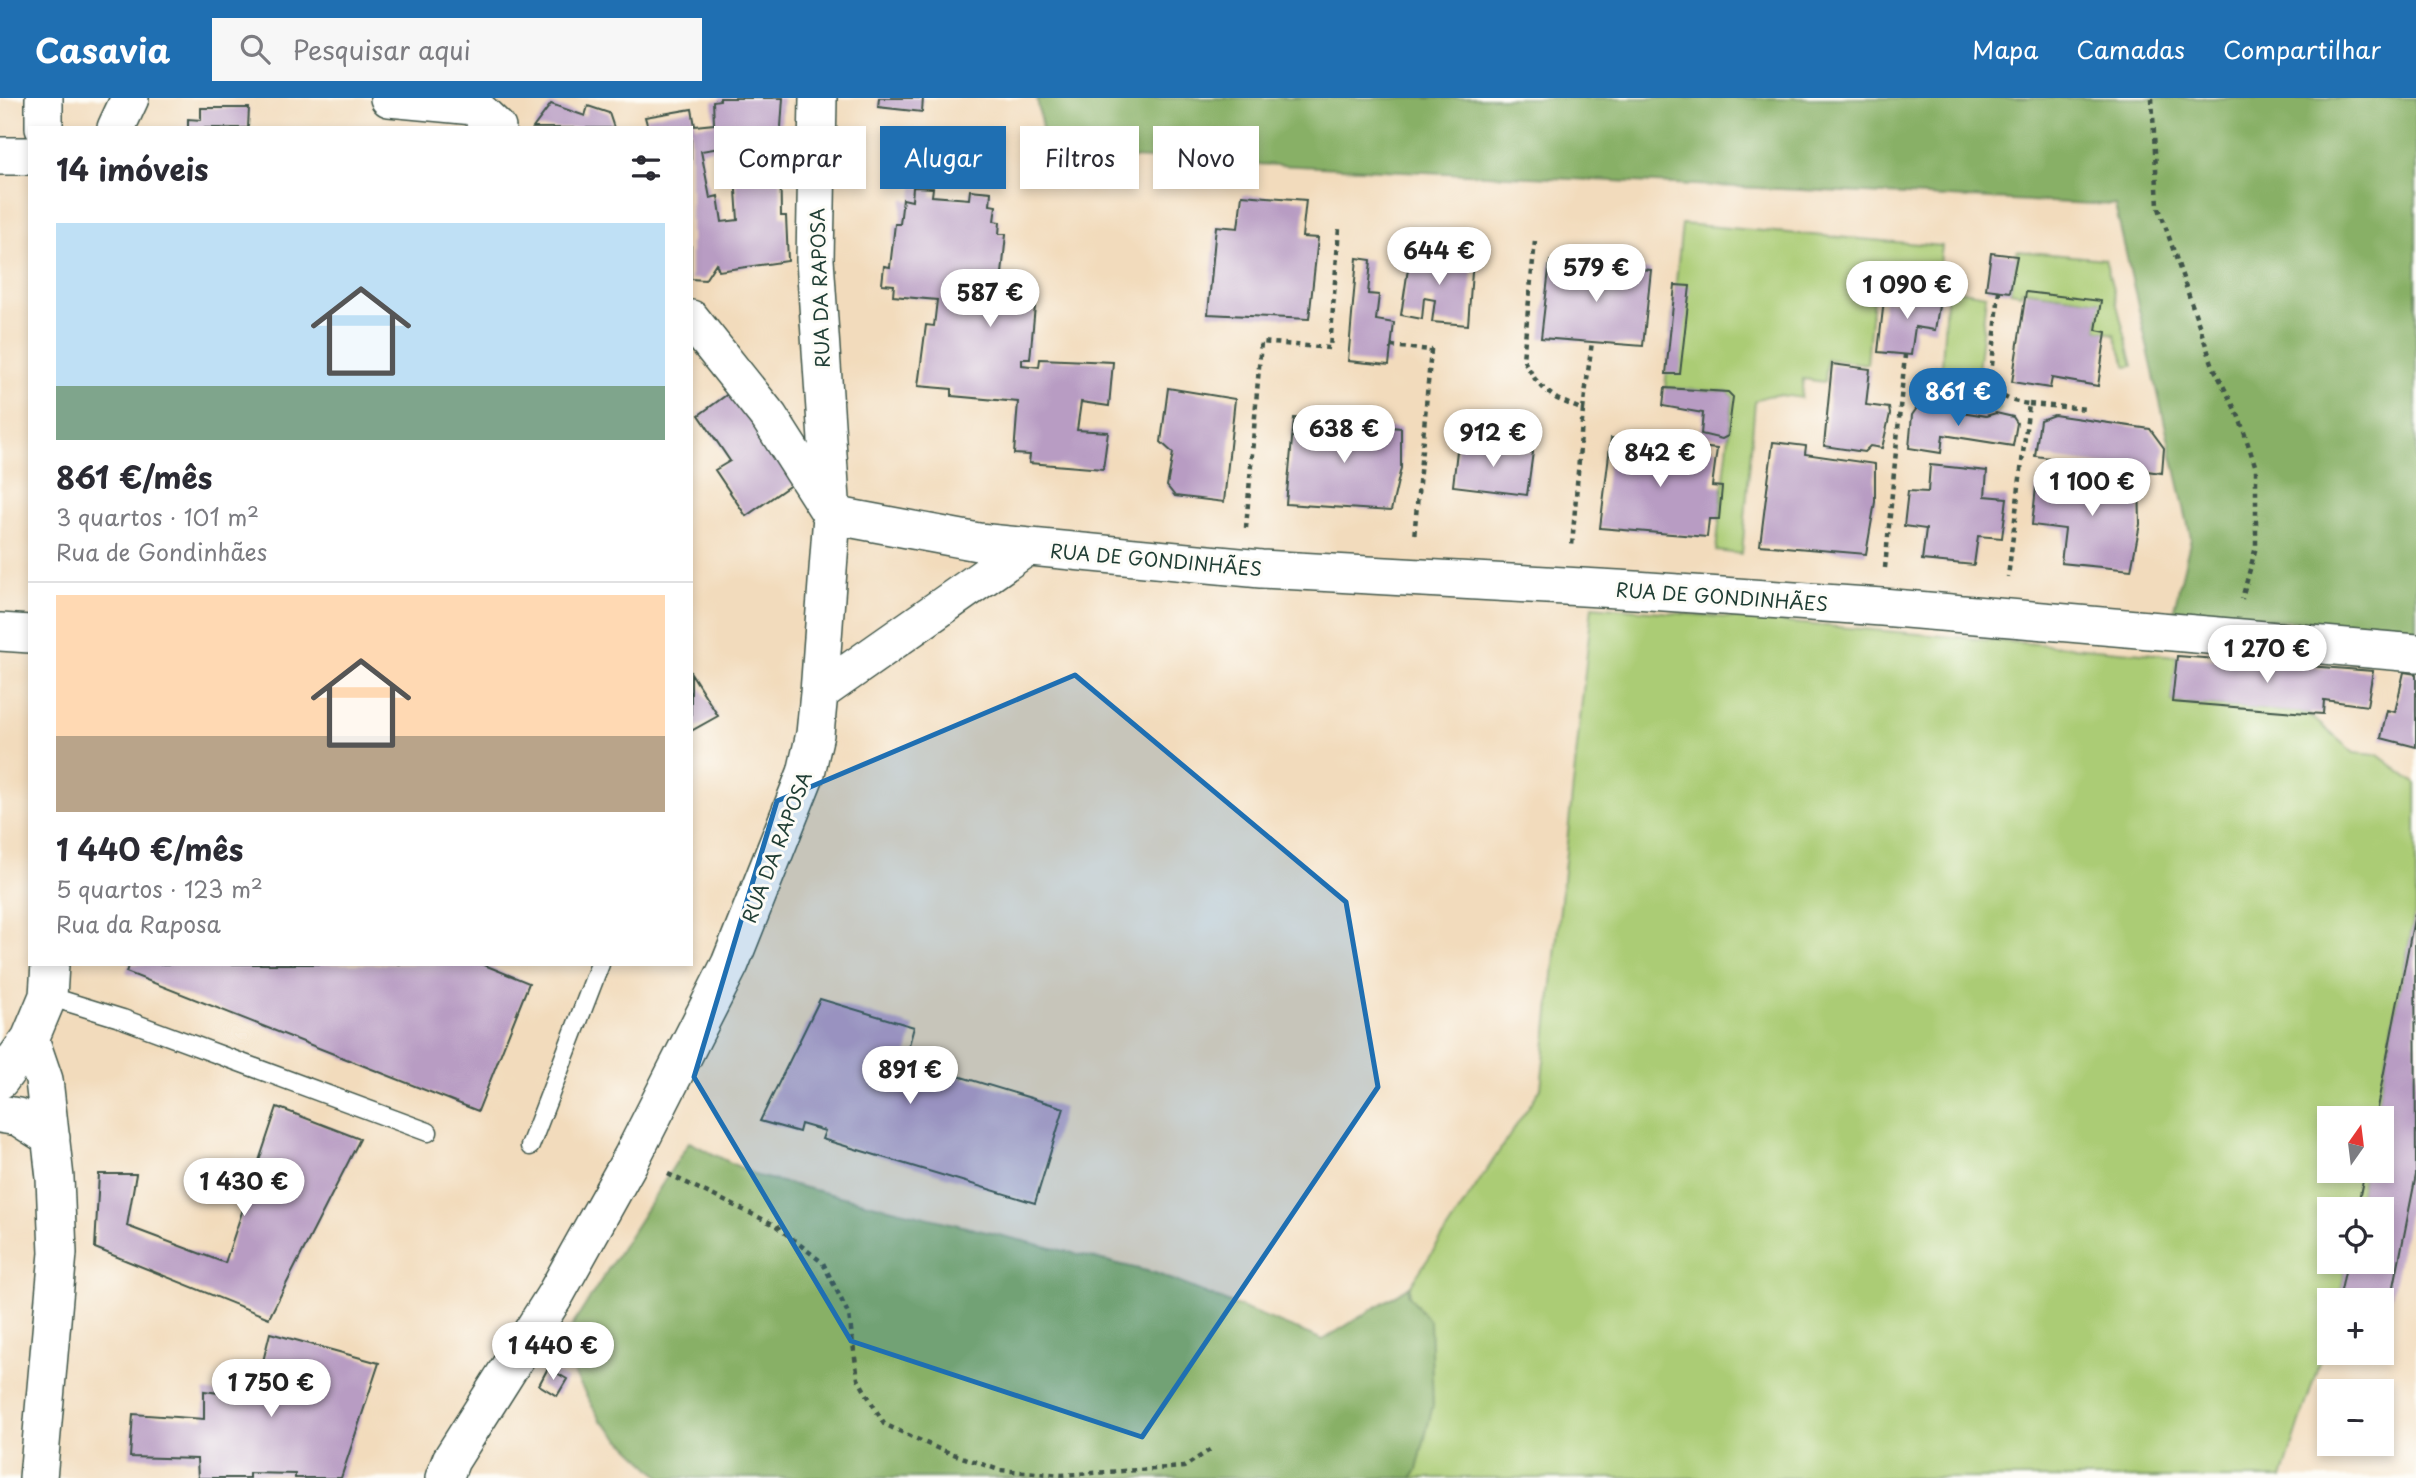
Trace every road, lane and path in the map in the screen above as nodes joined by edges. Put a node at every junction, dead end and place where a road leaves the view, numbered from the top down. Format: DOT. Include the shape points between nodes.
graph roads {
  1 [pos="44,98"];
  2 [pos="130,98"];
  3 [pos="389,98"];
  4 [pos="818,98"];
  5 [pos="2152,98"];
  6 [pos="44,126"];
  7 [pos="117,126"];
  8 [pos="495,126"];
  9 [pos="0,156"];
  10 [pos="28,156"];
  11 [pos="1339,228"];
  12 [pos="1535,241"];
  13 [pos="1999,290"];
  14 [pos="693,322"];
  15 [pos="1592,342"];
  16 [pos="1391,345"];
  17 [pos="1905,355"];
  18 [pos="2029,404"];
  19 [pos="2087,409"];
  20 [pos="1583,410"];
  21 [pos="832,515"];
  22 [pos="1027,547"];
  23 [pos="1243,568"];
  24 [pos="1410,577"];
  25 [pos="1569,586"];
  26 [pos="1882,607"];
  27 [pos="2003,616"];
  28 [pos="0,632"];
  29 [pos="28,634"];
  30 [pos="2232,637"];
  31 [pos="2416,653"];
  32 [pos="819,693"];
  33 [pos="599,966"];
  34 [pos="49,980"];
  35 [pos="30,1039"];
  36 [pos="0,1080"];
  37 [pos="0,1114"];
  38 [pos="428,1132"];
  39 [pos="51,1138"];
  40 [pos="530,1146"];
  41 [pos="632,1157"];
  42 [pos="1211,1450"];
  43 [pos="37,1478"];
  44 [pos="444,1478"];
  1 -- 6 [label="street"];
  2 -- 7 [label="street"];
  3 -- 8 [label="street" via="474,106"];
  4 -- 21 [label="street, RUA DA RAPOSA" via="815,260"];
  5 -- 30 [label="path" via="2158,205 2213,366 2239,417 2256,468 2256,547"];
  9 -- 10 [label="street"];
  11 -- 23 [label="path" via="1330,348 1261,342"];
  12 -- 20 [label="path" via="1523,359 1545,390"];
  13 -- 18 [label="path" via="1993,386 2010,401"];
  14 -- 21 [label="street" via="769,417"];
  15 -- 20 [label="path"];
  16 -- 24 [label="path" via="1431,350"];
  17 -- 26 [label="path"];
  18 -- 19 [label="path"];
  18 -- 27 [label="path"];
  20 -- 25 [label="path"];
  21 -- 22 [label="street, RUA DE GONDINHÃES"];
  21 -- 32 [label="street, RUA DA RAPOSA"];
  22 -- 23 [label="street, RUA DE GONDINHÃES"];
  22 -- 32 [label="street, RUA DE GONDINHÃES"];
  23 -- 24 [label="street, RUA DE GONDINHÃES"];
  24 -- 25 [label="street, RUA DE GONDINHÃES"];
  25 -- 26 [label="street, RUA DE GONDINHÃES"];
  26 -- 27 [label="street, RUA DE GONDINHÃES"];
  27 -- 30 [label="street, RUA DE GONDINHÃES"];
  28 -- 29 [label="street"];
  30 -- 31 [label="street, RUA DE GONDINHÃES"];
  32 -- 41 [label="street, RUA DA RAPOSA" via="806,774 770,869 730,964"];
  33 -- 40 [label="lane"];
  34 -- 35 [label="street"];
  34 -- 38 [label="lane" via="123,1019"];
  35 -- 36 [label="street"];
  35 -- 39 [label="street" via="44,1080"];
  37 -- 39 [label="street" via="18,1117"];
  39 -- 43 [label="street" via="58,1253"];
  41 -- 42 [label="path" via="775,1225 824,1263 849,1315 858,1379 884,1424 999,1470 1062,1475 1184,1467"];
  41 -- 44 [label="street, RUA DA RAPOSA"];
}
